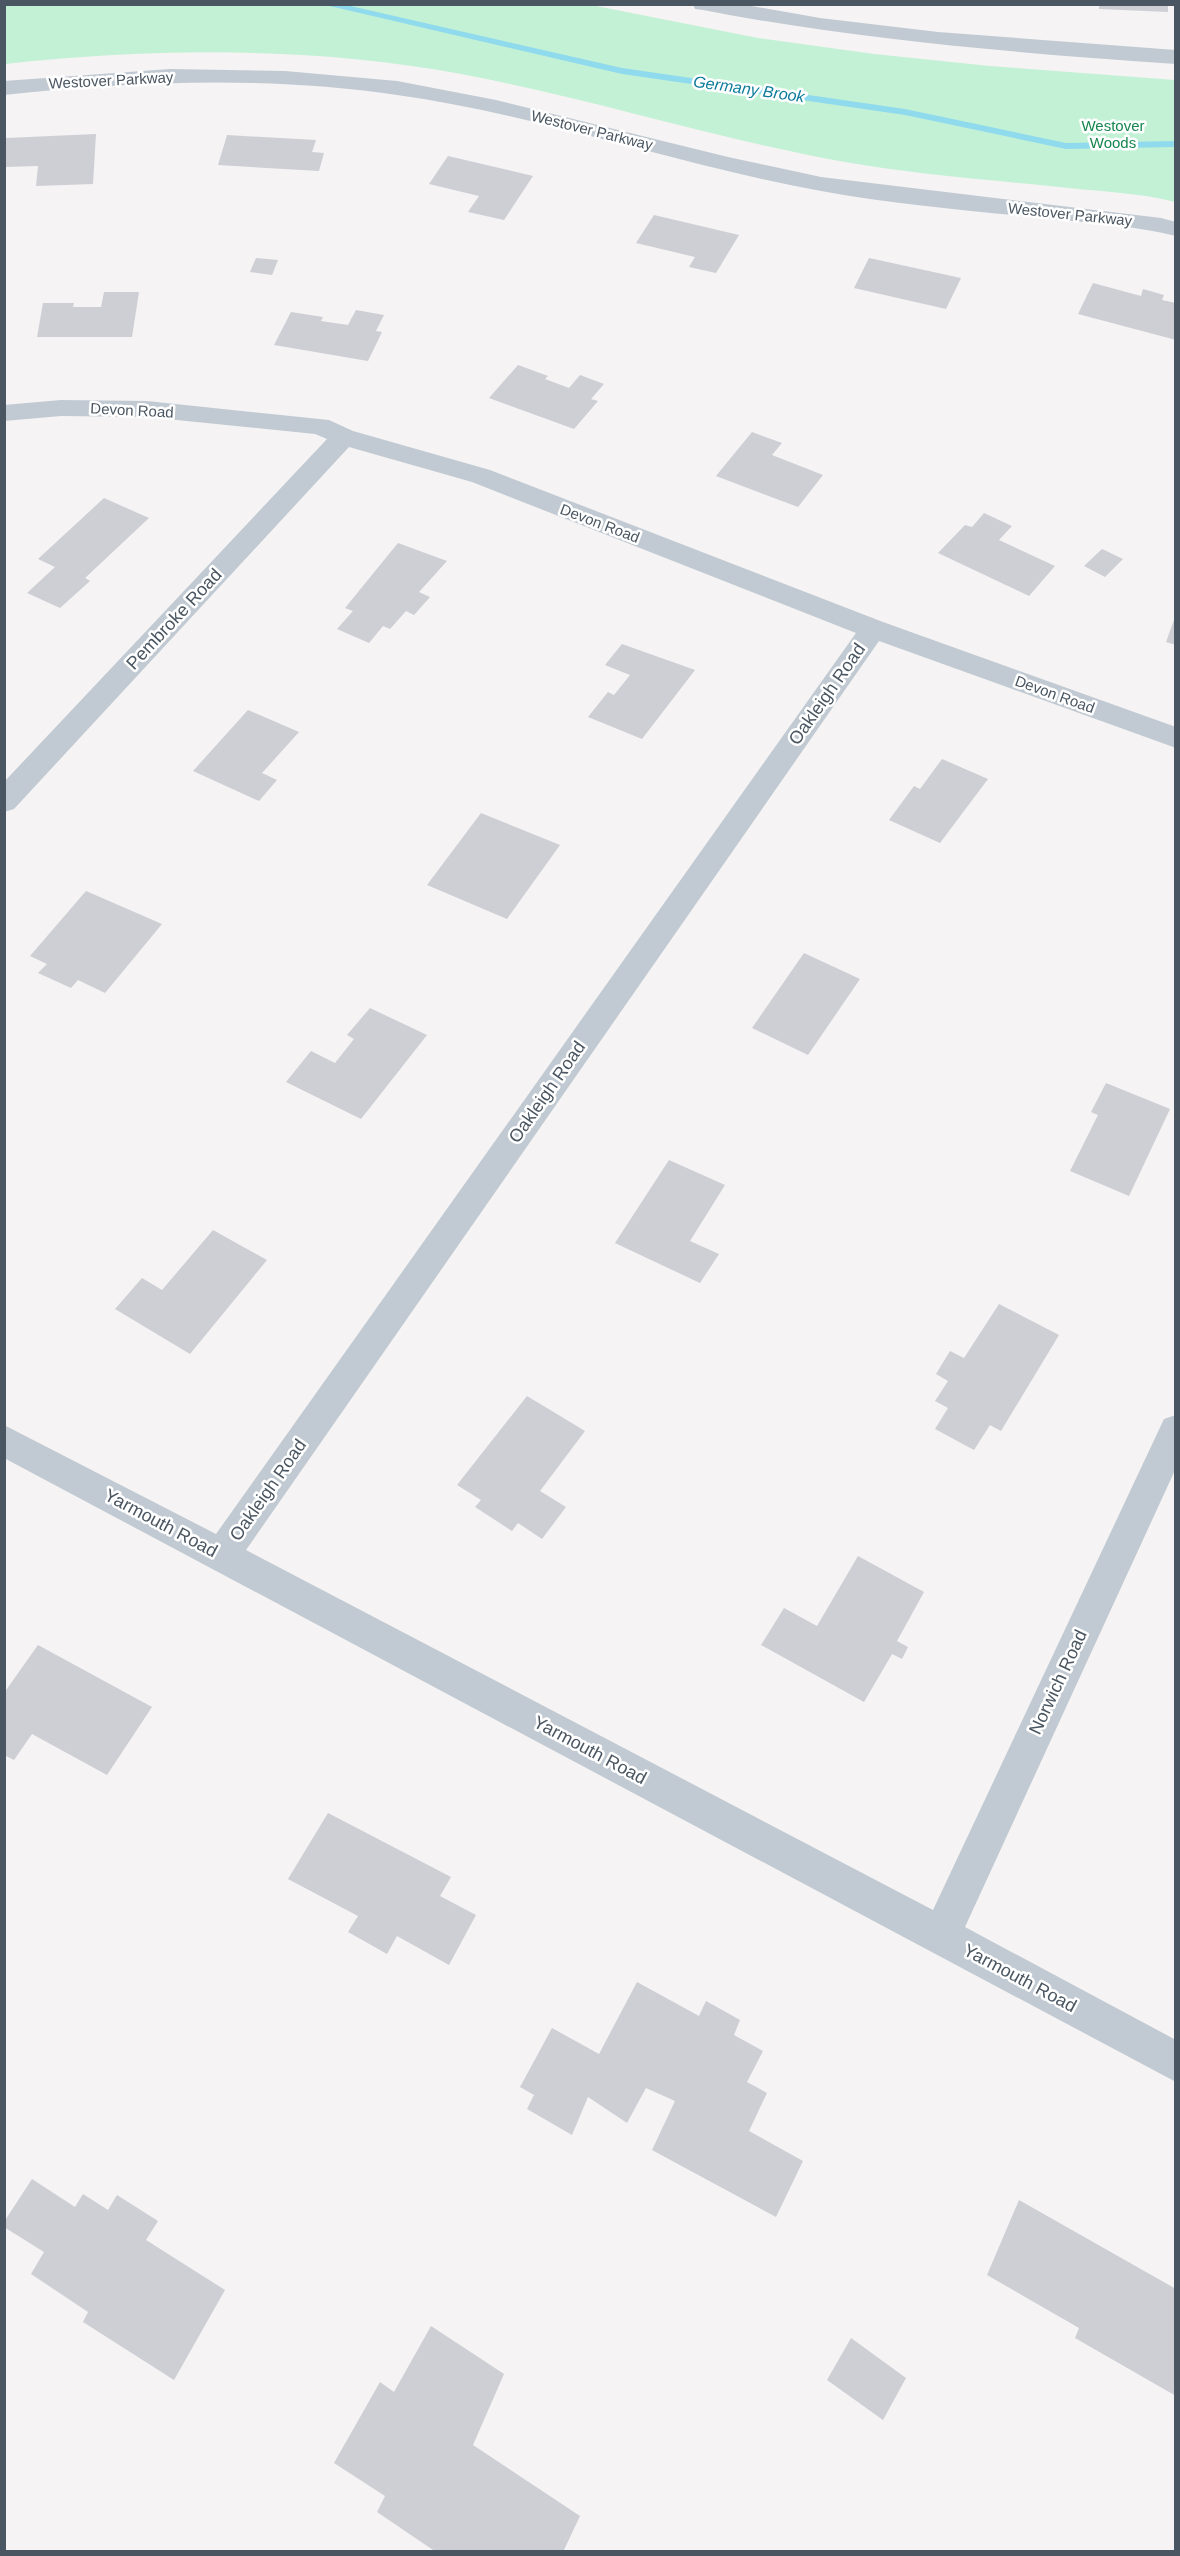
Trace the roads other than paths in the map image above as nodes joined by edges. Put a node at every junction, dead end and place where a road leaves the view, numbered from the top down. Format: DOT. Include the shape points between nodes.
graph roads {
  1 [pos="703,4"];
  2 [pos="1176,57"];
  3 [pos="4,88"];
  4 [pos="1176,229"];
  5 [pos="4,413"];
  6 [pos="344,437"];
  7 [pos="873,629"];
  8 [pos="1176,738"];
  9 [pos="4,801"];
  10 [pos="1176,1430"];
  11 [pos="4,1440"];
  12 [pos="222,1555"];
  13 [pos="940,1935"];
  14 [pos="1176,2062"];
  1 -- 2 [label="street" via="790,20 939,39"];
  3 -- 4 [label="street, Westover Parkway" via="111,78 210,77 306,80 400,89 491,105 817,183 1125,219"];
  5 -- 6 [label="street, Devon Road" via="61,408 147,409 320,426"];
  6 -- 7 [label="street, Devon Road" via="481,476"];
  6 -- 9 [label="street, Pembroke Road"];
  7 -- 8 [label="street, Devon Road"];
  7 -- 12 [label="street, Oakleigh Road"];
  10 -- 13 [label="street, Norwich Road"];
  11 -- 12 [label="street, Yarmouth Road"];
  12 -- 13 [label="street, Yarmouth Road"];
  13 -- 14 [label="street, Yarmouth Road"];
}
